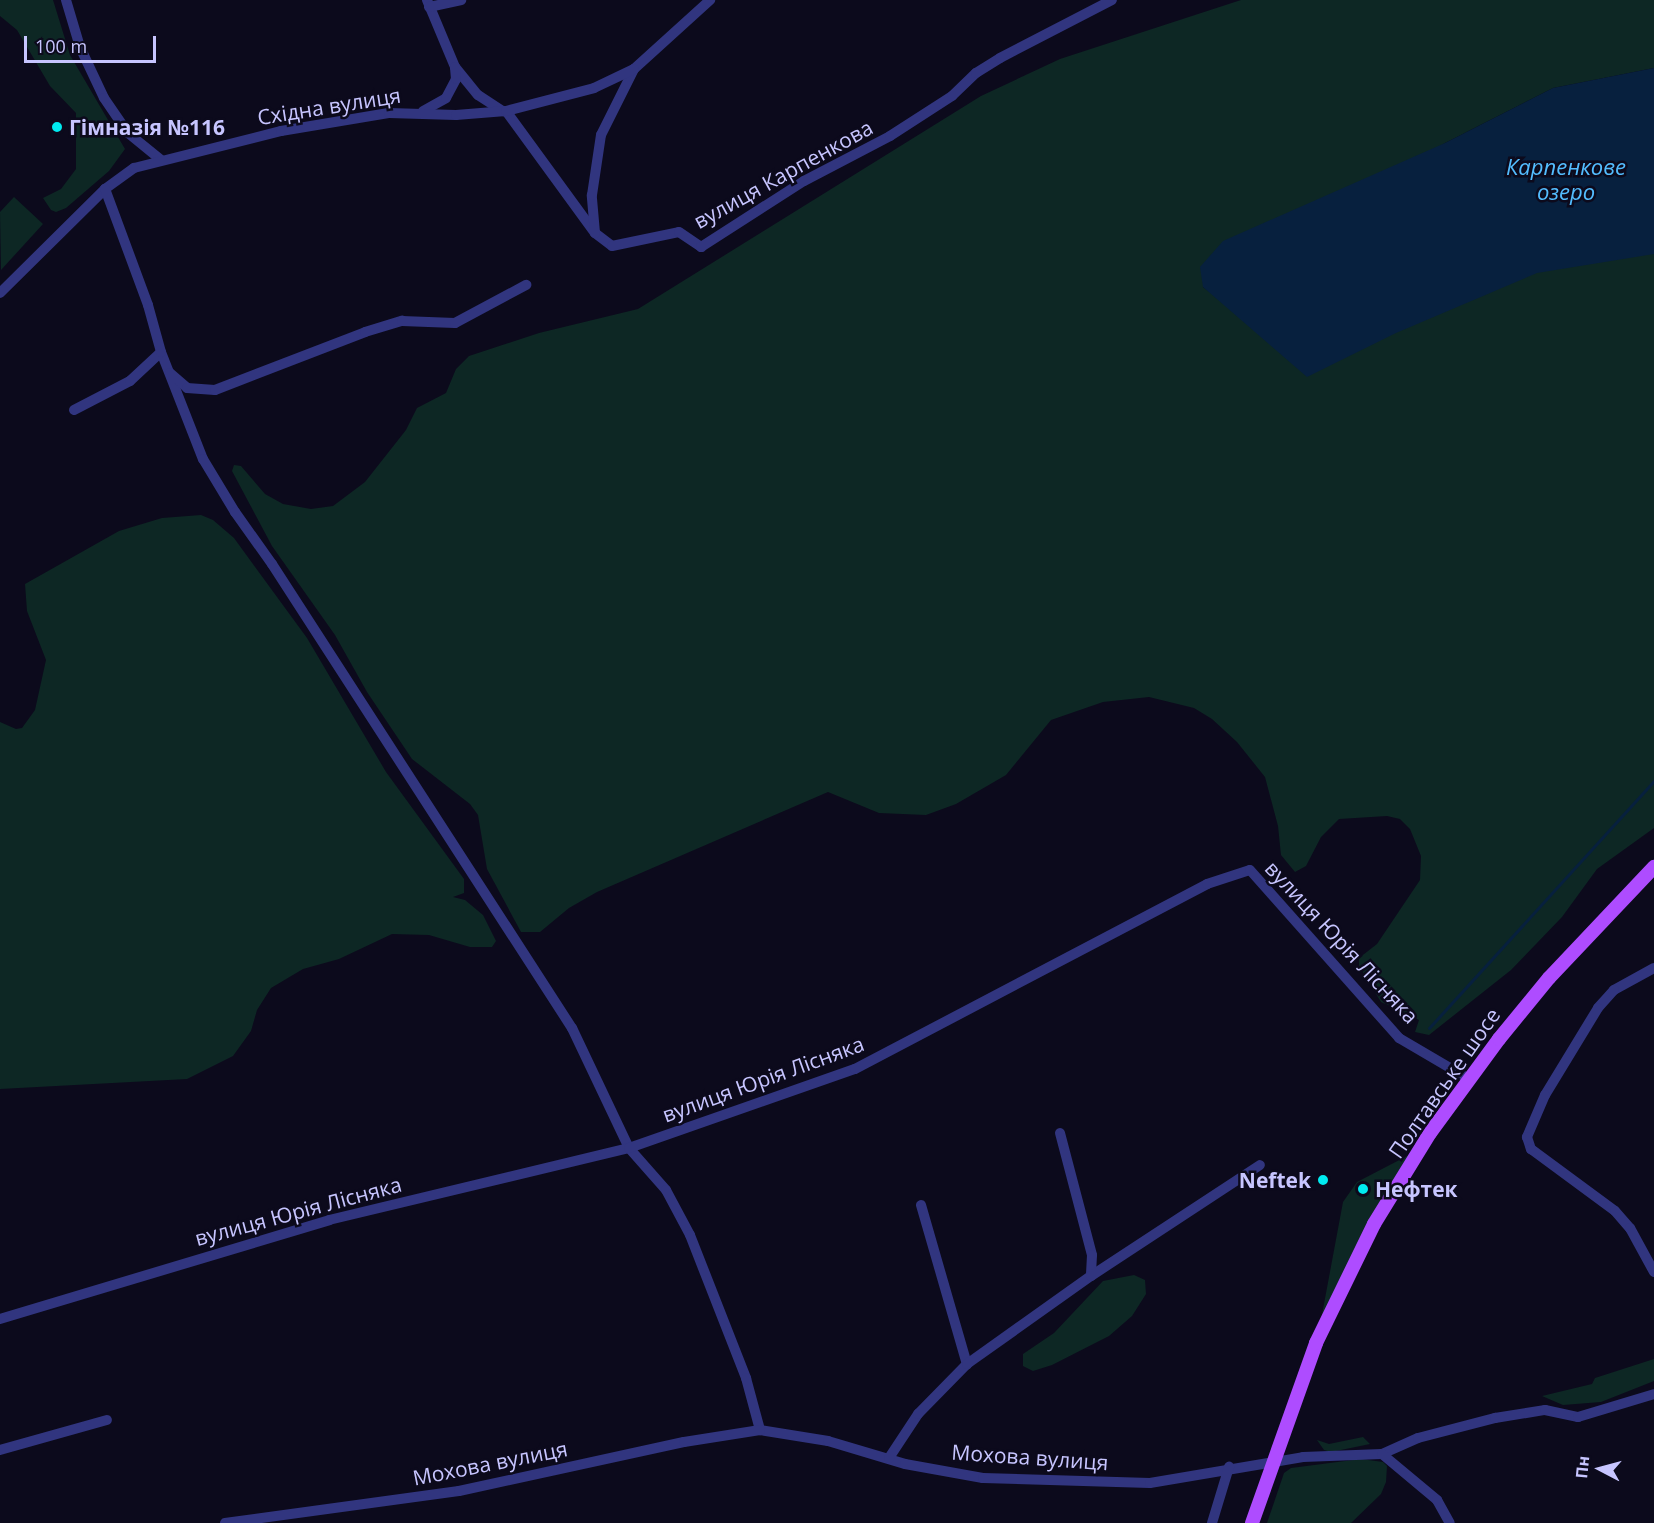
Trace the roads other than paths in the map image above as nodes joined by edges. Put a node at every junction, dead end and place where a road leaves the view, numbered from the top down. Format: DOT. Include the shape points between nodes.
graph roads {
  1 [pos="66,0"];
  2 [pos="461,0"];
  3 [pos="710,0"];
  4 [pos="1112,0"];
  5 [pos="428,4"];
  6 [pos="455,67"];
  7 [pos="634,69"];
  8 [pos="505,111"];
  9 [pos="421,112"];
  10 [pos="161,160"];
  11 [pos="105,189"];
  12 [pos="595,233"];
  13 [pos="526,285"];
  14 [pos="0,293"];
  15 [pos="161,352"];
  16 [pos="169,371"];
  17 [pos="74,410"];
  18 [pos="1654,867"];
  19 [pos="1654,968"];
  20 [pos="1469,1079"];
  21 [pos="1060,1133"];
  22 [pos="629,1148"];
  23 [pos="1260,1165"];
  24 [pos="921,1205"];
  25 [pos="1654,1272"];
  26 [pos="1091,1276"];
  27 [pos="0,1319"];
  28 [pos="967,1364"];
  29 [pos="1654,1394"];
  30 [pos="107,1420"];
  31 [pos="760,1430"];
  32 [pos="0,1450"];
  33 [pos="1382,1454"];
  34 [pos="889,1458"];
  35 [pos="1272,1463"];
  36 [pos="1229,1467"];
  37 [pos="225,1523"];
  38 [pos="1212,1523"];
  39 [pos="1252,1523"];
  40 [pos="1450,1523"];
  1 -- 10 [label="street" via="80,47 104,98 128,132"];
  2 -- 5 [label="street"];
  3 -- 7 [label="street"];
  4 -- 12 [label="street, вулиця Карпенкова" via="1000,58 976,73 952,96 890,136 804,181 701,247 680,232 612,246"];
  5 -- 6 [label="street"];
  6 -- 8 [label="street" via="478,95"];
  6 -- 9 [label="street" via="456,79 446,98"];
  7 -- 8 [label="street, Східна вулиця" via="594,88"];
  7 -- 12 [label="street" via="601,135 592,195"];
  8 -- 9 [label="street, Східна вулиця" via="456,115"];
  8 -- 12 [label="street, вулиця Карпенкова"];
  9 -- 10 [label="street, Східна вулиця" via="389,113 281,131"];
  10 -- 11 [label="street, Східна вулиця" via="134,168"];
  11 -- 14 [label="street, Східна вулиця"];
  11 -- 15 [label="street"];
  13 -- 16 [label="street" via="455,323 402,321 215,390 188,388"];
  15 -- 16 [label="street"];
  15 -- 17 [label="street" via="130,381"];
  16 -- 22 [label="street" via="203,459 572,1028"];
  18 -- 20 [label="main road, Полтавське шосе" via="1549,978"];
  19 -- 25 [label="street" via="1614,990 1598,1008 1545,1095 1527,1137 1531,1149 1616,1211"];
  20 -- 22 [label="street, вулиця Юрія Лісняка" via="1399,1038 1250,870 1207,884 855,1069"];
  20 -- 35 [label="main road, Полтавське шосе" via="1374,1224 1316,1343"];
  21 -- 26 [label="street" via="1092,1255"];
  22 -- 27 [label="street, вулиця Юрія Лісняка" via="328,1220"];
  22 -- 31 [label="street" via="666,1190 690,1235 746,1378"];
  23 -- 26 [label="street"];
  24 -- 28 [label="street"];
  26 -- 28 [label="street"];
  28 -- 34 [label="street" via="918,1414"];
  29 -- 33 [label="street, Мохова вулиця" via="1578,1417 1545,1410 1495,1419 1418,1438"];
  30 -- 32 [label="street"];
  31 -- 34 [label="street, Мохова вулиця" via="828,1441"];
  31 -- 37 [label="street, Мохова вулиця" via="684,1442 459,1491"];
  33 -- 35 [label="street, Мохова вулиця" via="1304,1457"];
  33 -- 40 [label="street" via="1437,1500"];
  34 -- 36 [label="street, Мохова вулиця" via="983,1478 1150,1483"];
  35 -- 36 [label="street, Мохова вулиця"];
  35 -- 39 [label="main road, Полтавське шосе"];
  36 -- 38 [label="street"];
}
